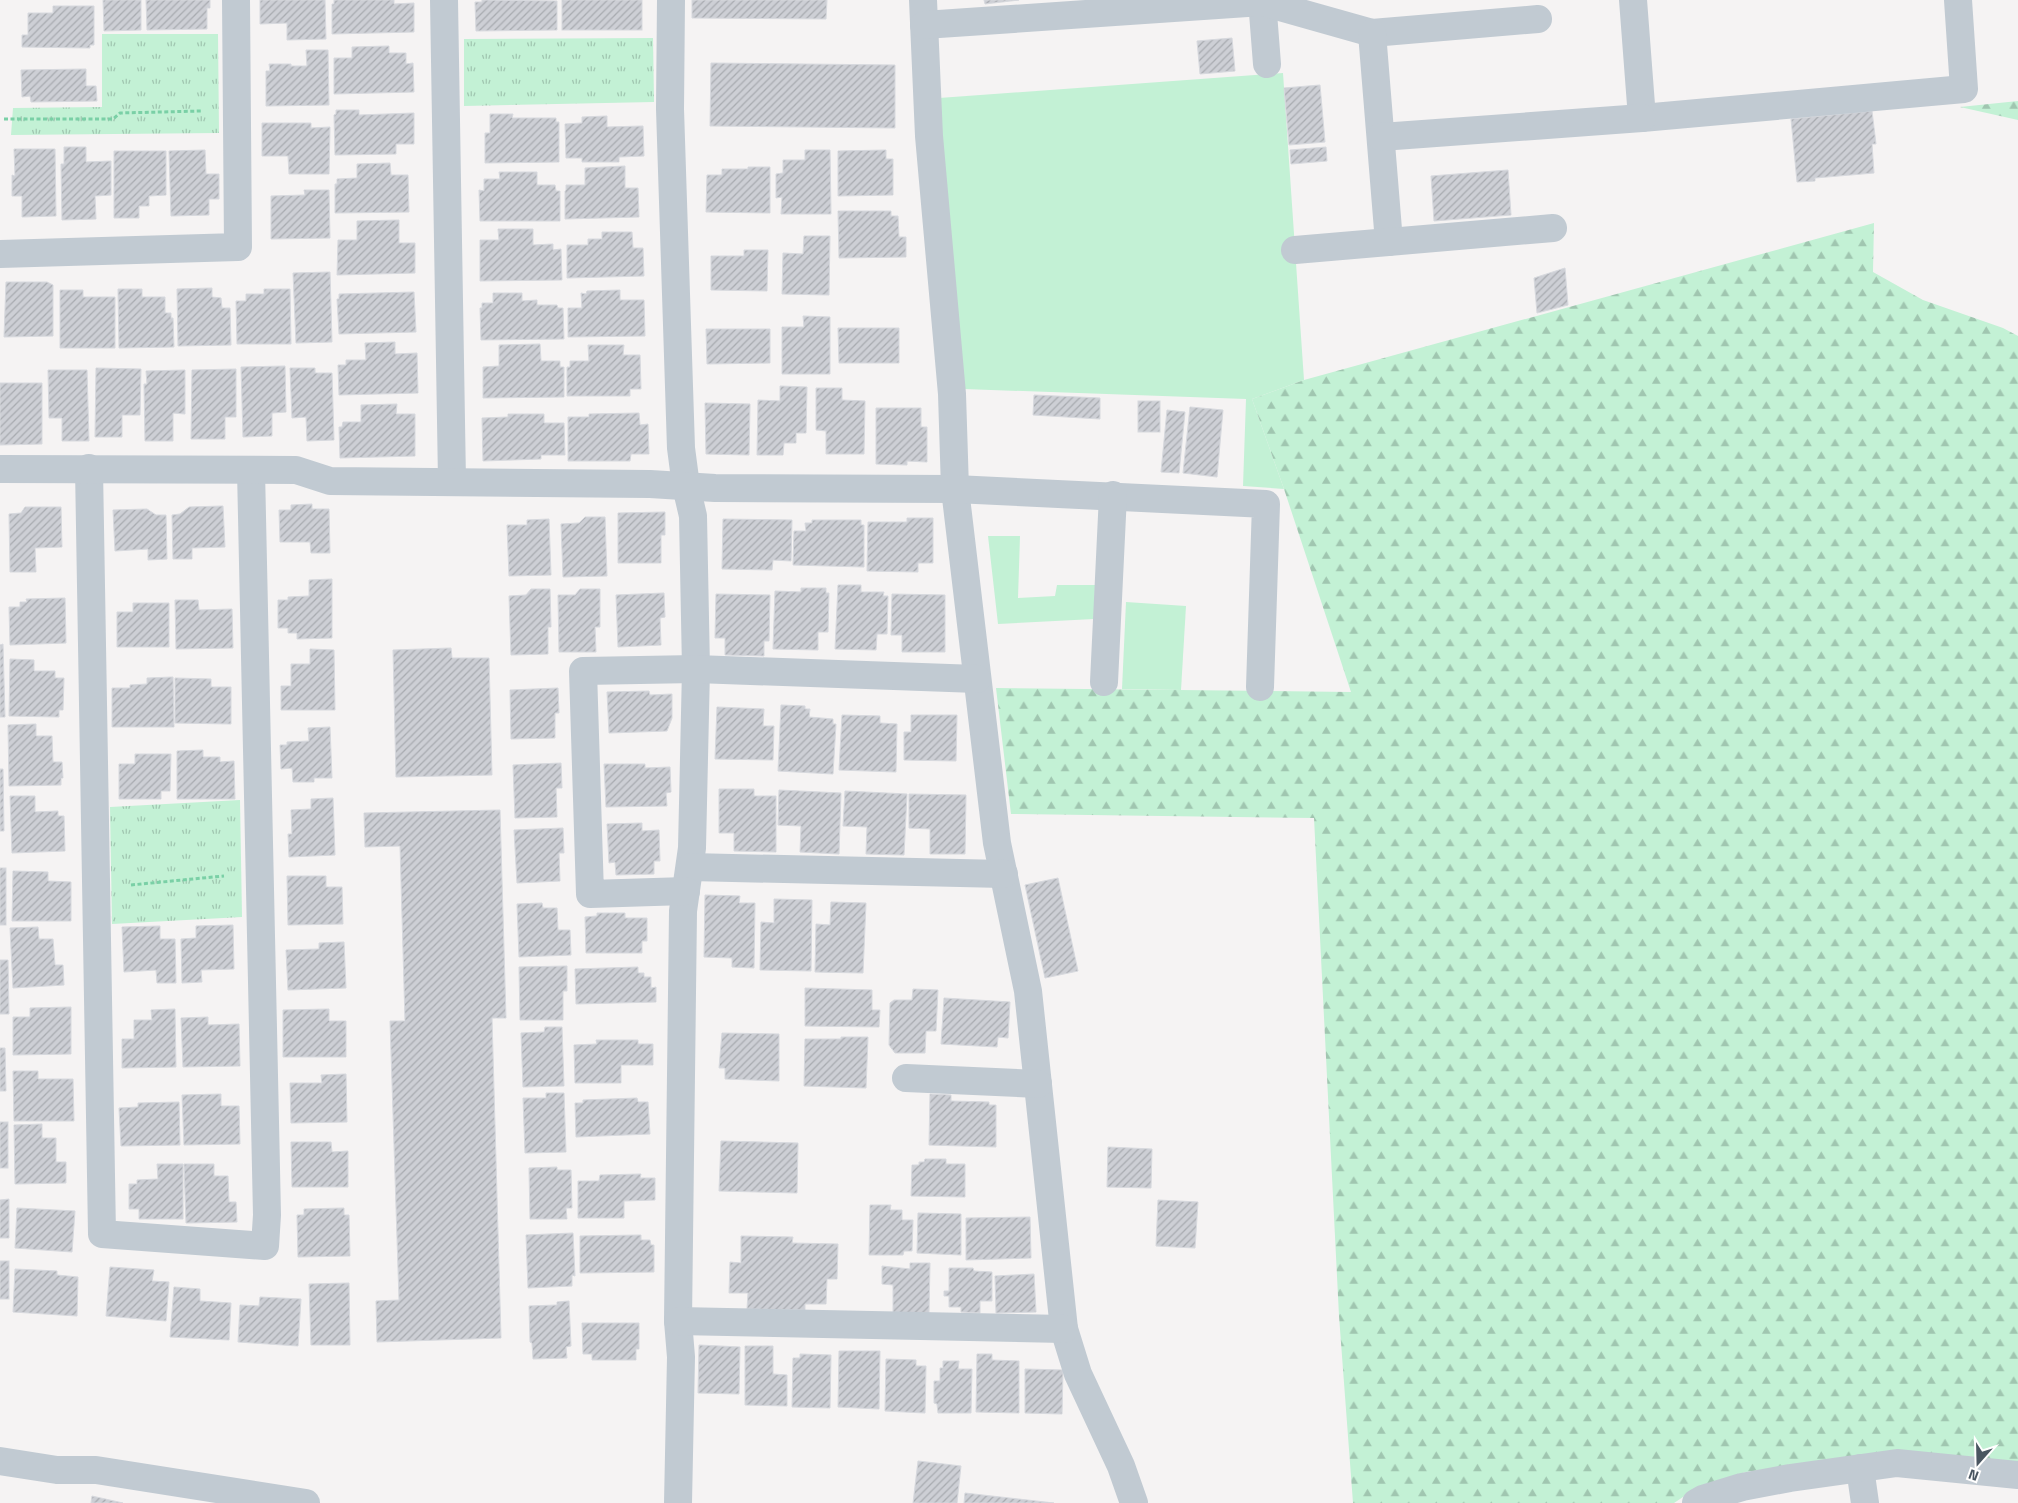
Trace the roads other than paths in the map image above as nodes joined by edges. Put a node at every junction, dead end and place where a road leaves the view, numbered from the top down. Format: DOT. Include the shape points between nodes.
graph roads {
  1 [pos="236,0"];
  2 [pos="444,0"];
  3 [pos="671,0"];
  4 [pos="1633,0"];
  5 [pos="1958,0"];
  6 [pos="1262,1"];
  7 [pos="923,12"];
  8 [pos="1538,19"];
  9 [pos="1372,33"];
  10 [pos="1267,64"];
  11 [pos="1642,118"];
  12 [pos="1381,137"];
  13 [pos="1553,228"];
  14 [pos="1389,242"];
  15 [pos="1295,250"];
  16 [pos="0,254"];
  17 [pos="89,468"];
  18 [pos="0,469"];
  19 [pos="251,470"];
  20 [pos="452,481"];
  21 [pos="686,486"];
  22 [pos="955,489"];
  23 [pos="1113,495"];
  24 [pos="696,669"];
  25 [pos="977,679"];
  26 [pos="1104,682"];
  27 [pos="1260,686"];
  28 [pos="1004,874"];
  29 [pos="688,879"];
  30 [pos="906,1078"];
  31 [pos="1038,1084"];
  32 [pos="678,1321"];
  33 [pos="1064,1329"];
  34 [pos="0,1461"];
  35 [pos="1860,1468"];
  36 [pos="2018,1475"];
  37 [pos="206,1496"];
  38 [pos="306,1503"];
  39 [pos="678,1503"];
  40 [pos="1134,1503"];
  41 [pos="1696,1503"];
  42 [pos="1865,1503"];
  1 -- 16 [label="street" via="238,247"];
  2 -- 20 [label="street"];
  3 -- 21 [label="street" via="670,109 681,448"];
  4 -- 11 [label="street"];
  5 -- 11 [label="street" via="1964,89"];
  6 -- 7 [label="street"];
  6 -- 9 [label="street"];
  6 -- 10 [label="street"];
  7 -- 22 [label="street" via="929,136 952,394"];
  8 -- 9 [label="street"];
  9 -- 12 [label="street"];
  11 -- 12 [label="street"];
  12 -- 14 [label="street"];
  13 -- 14 [label="street"];
  14 -- 15 [label="street"];
  17 -- 18 [label="street"];
  17 -- 19 [label="street"];
  17 -- 19 [label="street" via="102,1234 265,1246 268,1215"];
  19 -- 20 [label="street" via="296,470 330,481"];
  20 -- 21 [label="street"];
  21 -- 22 [label="street"];
  21 -- 24 [label="street" via="693,516"];
  22 -- 23 [label="street"];
  22 -- 25 [label="street"];
  23 -- 26 [label="street"];
  23 -- 27 [label="street" via="1266,504"];
  24 -- 25 [label="street"];
  24 -- 29 [label="street" via="692,848"];
  24 -- 29 [label="street" via="583,671 590,894"];
  25 -- 28 [label="street" via="997,842"];
  28 -- 29 [label="street"];
  28 -- 31 [label="street" via="1028,991"];
  29 -- 32 [label="street" via="683,911"];
  30 -- 31 [label="street"];
  31 -- 33 [label="street"];
  32 -- 33 [label="street"];
  32 -- 39 [label="street" via="681,1357"];
  33 -- 40 [label="street" via="1078,1374 1121,1466"];
  34 -- 37 [label="street" via="57,1470 96,1470"];
  35 -- 36 [label="street" via="1896,1463"];
  35 -- 41 [label="street" via="1742,1487"];
  35 -- 42 [label="street"];
  37 -- 38 [label="street"];
}
